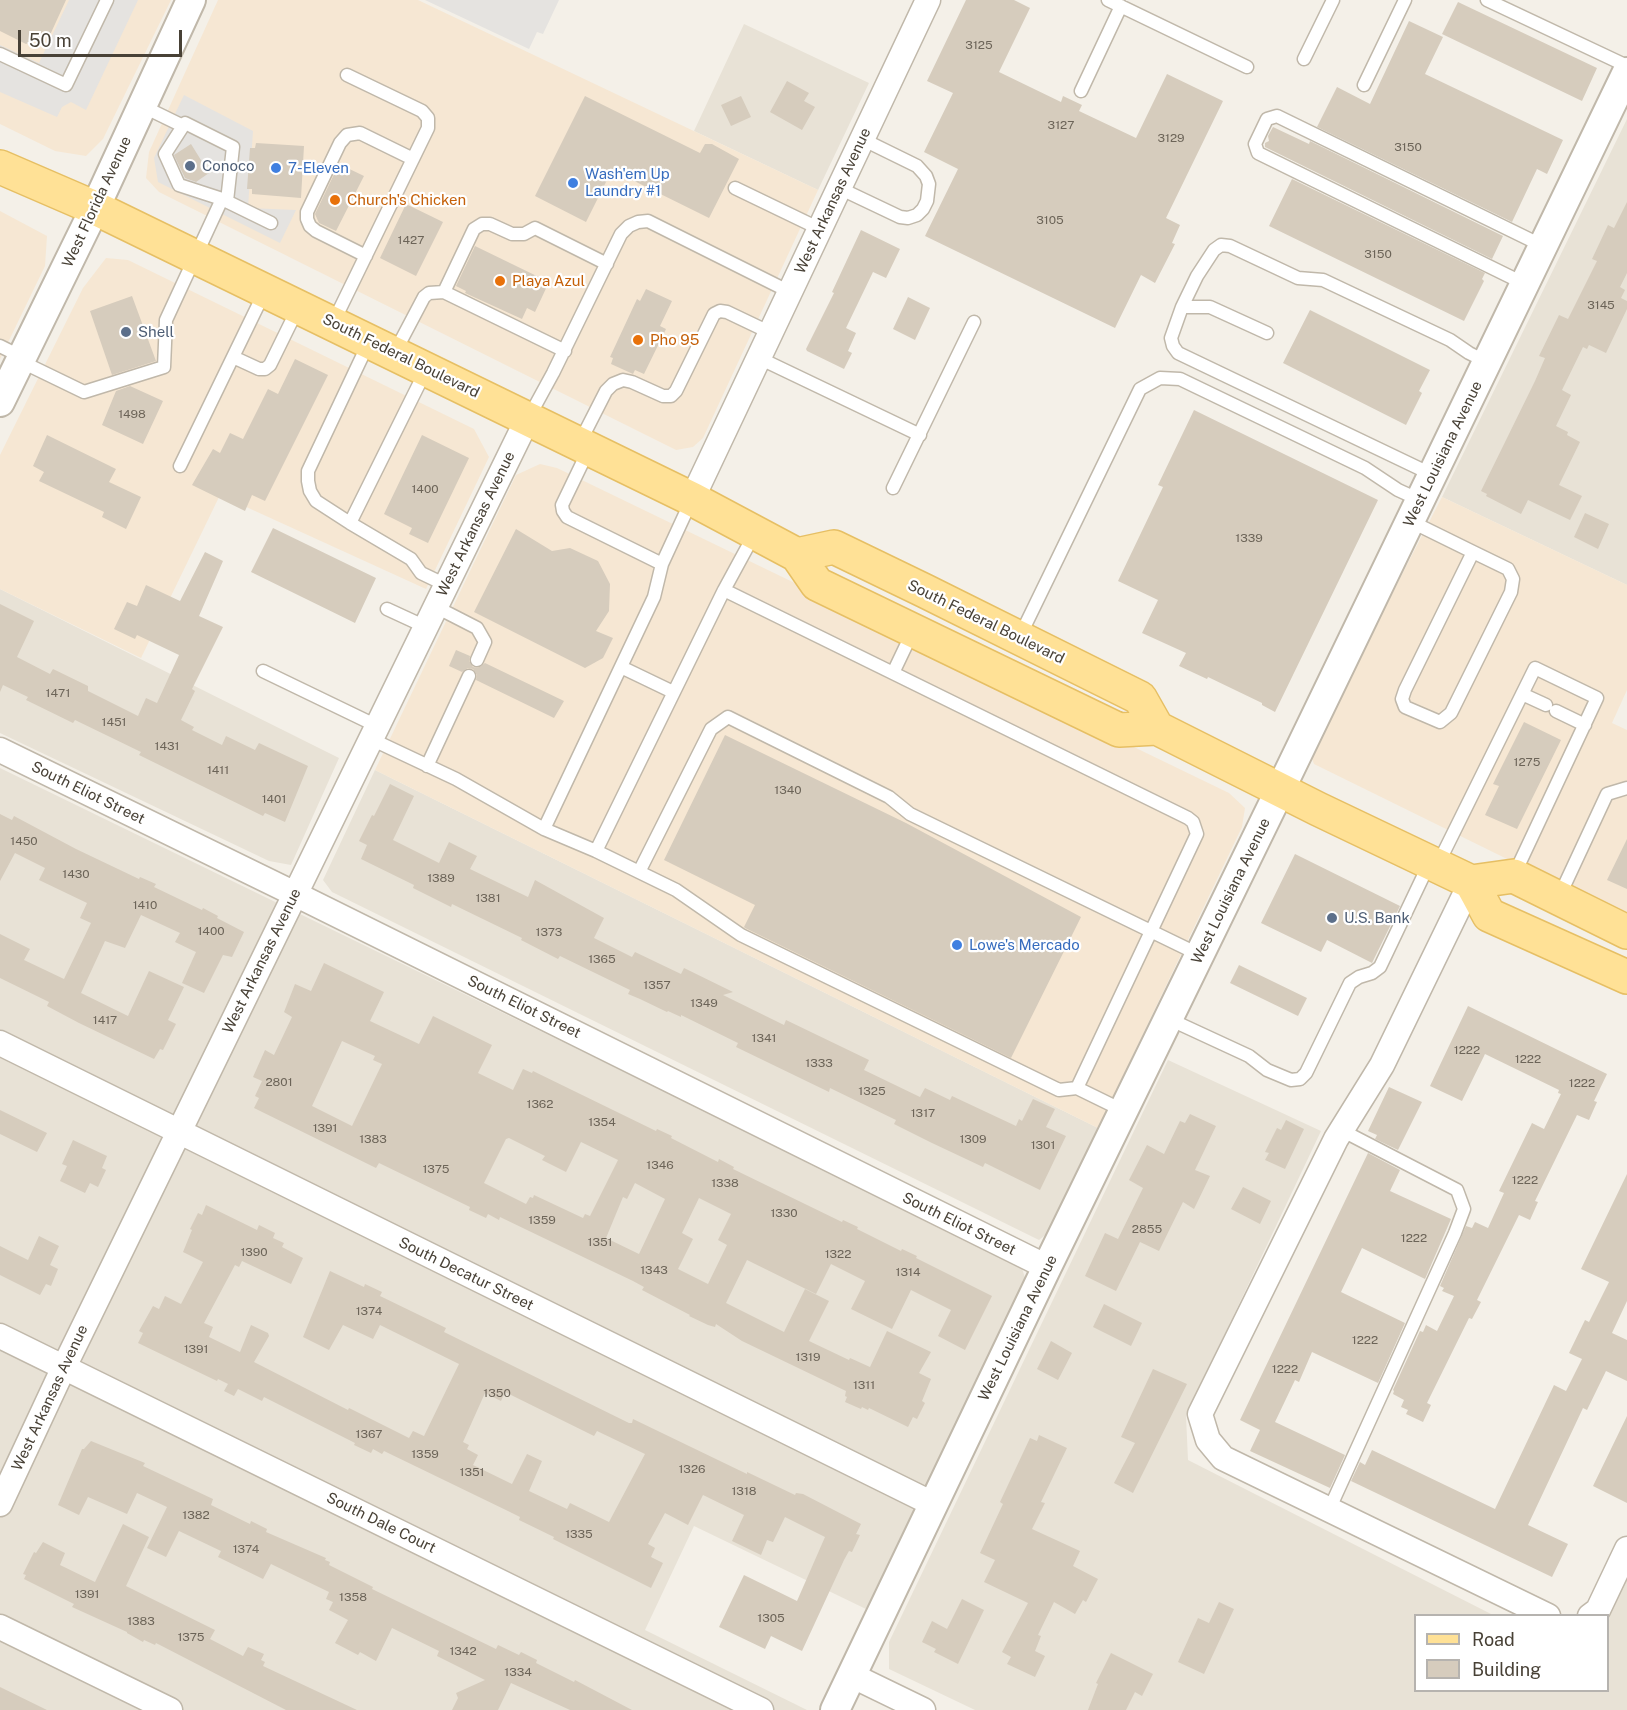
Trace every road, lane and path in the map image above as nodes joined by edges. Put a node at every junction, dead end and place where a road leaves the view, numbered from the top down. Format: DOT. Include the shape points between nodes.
graph roads {
  1 [pos="107,0"];
  2 [pos="191,0"];
  3 [pos="928,0"];
  4 [pos="1108,0"];
  5 [pos="1333,0"];
  6 [pos="1405,0"];
  7 [pos="1486,0"];
  8 [pos="1121,6"];
  9 [pos="0,54"];
  10 [pos="1304,59"];
  11 [pos="1627,66"];
  12 [pos="1246,67"];
  13 [pos="1627,72"];
  14 [pos="346,75"];
  15 [pos="1364,85"];
  16 [pos="1081,91"];
  17 [pos="142,106"];
  18 [pos="183,126"];
  19 [pos="862,139"];
  20 [pos="413,159"];
  21 [pos="0,167"];
  22 [pos="735,188"];
  23 [pos="839,188"];
  24 [pos="224,200"];
  25 [pos="95,208"];
  26 [pos="271,223"];
  27 [pos="820,229"];
  28 [pos="1543,246"];
  29 [pos="194,256"];
  30 [pos="366,256"];
  31 [pos="607,264"];
  32 [pos="1525,284"];
  33 [pos="265,291"];
  34 [pos="444,292"];
  35 [pos="790,292"];
  36 [pos="299,307"];
  37 [pos="1182,307"];
  38 [pos="974,322"];
  39 [pos="333,323"];
  40 [pos="771,333"];
  41 [pos="1267,333"];
  42 [pos="383,347"];
  43 [pos="565,351"];
  44 [pos="14,354"];
  45 [pos="233,357"];
  46 [pos="759,358"];
  47 [pos="1488,362"];
  48 [pos="426,368"];
  49 [pos="0,402"];
  50 [pos="528,418"];
  51 [pos="920,435"];
  52 [pos="585,445"];
  53 [pos="180,466"];
  54 [pos="1433,475"];
  55 [pos="893,488"];
  56 [pos="693,499"];
  57 [pos="1415,511"];
  58 [pos="350,523"];
  59 [pos="755,533"];
  60 [pos="1473,552"];
  61 [pos="797,555"];
  62 [pos="662,564"];
  63 [pos="446,585"];
  64 [pos="724,590"];
  65 [pos="387,609"];
  66 [pos="431,617"];
  67 [pos="913,630"];
  68 [pos="1019,638"];
  69 [pos="477,660"];
  70 [pos="621,667"];
  71 [pos="262,671"];
  72 [pos="893,673"];
  73 [pos="469,676"];
  74 [pos="673,692"];
  75 [pos="1522,694"];
  76 [pos="1585,724"];
  77 [pos="1157,728"];
  78 [pos="374,732"];
  79 [pos="0,750"];
  80 [pos="427,766"];
  81 [pos="1627,788"];
  82 [pos="1281,790"];
  83 [pos="544,829"];
  84 [pos="596,851"];
  85 [pos="1433,865"];
  86 [pos="639,872"];
  87 [pos="1514,876"];
  88 [pos="1471,882"];
  89 [pos="295,894"];
  90 [pos="1558,898"];
  91 [pos="1151,931"];
  92 [pos="1627,932"];
  93 [pos="1200,955"];
  94 [pos="1627,977"];
  95 [pos="1169,1019"];
  96 [pos="0,1043"];
  97 [pos="1077,1088"];
  98 [pos="1124,1111"];
  99 [pos="1341,1130"];
  100 [pos="178,1132"];
  101 [pos="1047,1267"];
  102 [pos="0,1336"];
  103 [pos="64,1367"];
  104 [pos="0,1504"];
  105 [pos="933,1504"];
  106 [pos="1329,1510"];
  107 [pos="1627,1549"];
  108 [pos="1544,1614"];
  109 [pos="1593,1614"];
  110 [pos="0,1627"];
  111 [pos="853,1676"];
  112 [pos="170,1710"];
  113 [pos="761,1710"];
  114 [pos="835,1710"];
  115 [pos="923,1710"];
  1 -- 9 [label="lane" via="66,85"];
  2 -- 17 [label="street, West Florida Avenue"];
  3 -- 19 [label="street, West Arkansas Avenue"];
  4 -- 8 [label="lane"];
  5 -- 10 [label="lane"];
  6 -- 15 [label="lane"];
  7 -- 11 [label="lane"];
  8 -- 12 [label="lane"];
  8 -- 16 [label="lane"];
  13 -- 28 [label="street, West Louisiana Avenue"];
  14 -- 20 [label="lane" via="422,111 428,118 428,128"];
  17 -- 18 [label="lane"];
  17 -- 25 [label="street, West Florida Avenue"];
  18 -- 24 [label="lane" via="185,123 233,147"];
  18 -- 24 [label="lane" via="165,154 179,185"];
  19 -- 23 [label="street, West Arkansas Avenue"];
  19 -- 23 [label="lane" via="917,166 929,184 927,201 916,215 900,217"];
  20 -- 30 [label="lane"];
  20 -- 30 [label="lane" via="360,133 347,135 340,143 307,219 316,231"];
  21 -- 25 [label="main road, South Federal Boulevard"];
  22 -- 27 [label="lane"];
  23 -- 27 [label="street, West Arkansas Avenue"];
  24 -- 26 [label="lane"];
  24 -- 29 [label="lane"];
  25 -- 29 [label="main road, South Federal Boulevard"];
  25 -- 44 [label="street, West Florida Avenue"];
  27 -- 35 [label="street, West Arkansas Avenue"];
  28 -- 32 [label="street, West Louisiana Avenue"];
  28 -- 32 [label="lane" via="1277,116 1267,119 1255,144 1258,153"];
  29 -- 33 [label="main road, South Federal Boulevard"];
  29 -- 44 [label="lane" via="166,320 164,367 84,392"];
  30 -- 39 [label="lane"];
  31 -- 34 [label="lane" via="535,228 524,234 512,234 482,224 474,229"];
  31 -- 35 [label="lane" via="621,234 629,226 648,221"];
  31 -- 43 [label="lane"];
  32 -- 47 [label="street, West Louisiana Avenue"];
  33 -- 36 [label="main road, South Federal Boulevard"];
  33 -- 45 [label="lane"];
  34 -- 42 [label="lane" via="424,297"];
  34 -- 43 [label="lane"];
  35 -- 40 [label="street, West Arkansas Avenue"];
  36 -- 39 [label="main road, South Federal Boulevard"];
  36 -- 45 [label="lane" via="265,369"];
  37 -- 41 [label="lane" via="1210,307"];
  37 -- 47 [label="lane" via="1214,250 1221,245 1230,246 1298,278 1323,280"];
  37 -- 54 [label="lane" via="1171,338 1178,353"];
  38 -- 51 [label="lane"];
  39 -- 42 [label="main road, South Federal Boulevard"];
  40 -- 46 [label="street, West Arkansas Avenue"];
  40 -- 52 [label="lane" via="727,312 714,314 676,391 663,396 633,382 623,380 614,384 606,392"];
  42 -- 48 [label="main road, South Federal Boulevard"];
  42 -- 58 [label="lane" via="309,471 310,491 316,501"];
  43 -- 50 [label="lane"];
  44 -- 49 [label="street, West Florida Avenue"];
  45 -- 53 [label="lane"];
  46 -- 51 [label="lane"];
  46 -- 56 [label="street, West Arkansas Avenue"];
  47 -- 54 [label="street, West Louisiana Avenue"];
  48 -- 50 [label="main road, South Federal Boulevard"];
  48 -- 58 [label="lane"];
  50 -- 52 [label="main road, South Federal Boulevard"];
  50 -- 63 [label="street, West Arkansas Avenue"];
  51 -- 55 [label="lane"];
  52 -- 56 [label="main road, South Federal Boulevard"];
  52 -- 62 [label="lane" via="563,511 567,517"];
  54 -- 57 [label="street, West Louisiana Avenue"];
  56 -- 59 [label="main road, South Federal Boulevard"];
  56 -- 62 [label="lane"];
  57 -- 60 [label="lane"];
  57 -- 68 [label="lane" via="1398,490 1365,468 1180,379 1160,378 1140,388"];
  57 -- 82 [label="street, West Louisiana Avenue"];
  58 -- 63 [label="lane" via="411,559 421,573"];
  59 -- 61 [label="main road, South Federal Boulevard"];
  59 -- 64 [label="lane"];
  60 -- 60 [label="lane" via="1402,699 1405,707 1440,722 1452,713 1511,592 1513,579 1508,569"];
  61 -- 67 [label="main road, South Federal Boulevard" via="817,584"];
  61 -- 68 [label="main road, South Federal Boulevard" via="834,547"];
  62 -- 70 [label="lane" via="654,597"];
  63 -- 66 [label="street, West Arkansas Avenue"];
  64 -- 72 [label="lane"];
  64 -- 74 [label="lane"];
  65 -- 66 [label="lane"];
  66 -- 69 [label="lane" via="477,628 485,642"];
  66 -- 78 [label="street, West Arkansas Avenue"];
  67 -- 72 [label="lane"];
  67 -- 77 [label="main road, South Federal Boulevard" via="1119,730"];
  68 -- 77 [label="main road, South Federal Boulevard" via="1140,698"];
  70 -- 74 [label="lane"];
  70 -- 83 [label="lane"];
  71 -- 78 [label="lane"];
  72 -- 91 [label="lane" via="1193,822 1197,834"];
  73 -- 80 [label="lane"];
  74 -- 84 [label="lane"];
  75 -- 76 [label="lane"];
  75 -- 76 [label="lane" via="1535,668 1597,698"];
  75 -- 85 [label="lane"];
  76 -- 87 [label="lane"];
  77 -- 82 [label="main road, South Federal Boulevard"];
  78 -- 80 [label="lane"];
  78 -- 89 [label="street, West Arkansas Avenue"];
  79 -- 89 [label="street, South Eliot Street"];
  80 -- 83 [label="lane"];
  81 -- 90 [label="lane" via="1607,794"];
  82 -- 85 [label="main road, South Federal Boulevard"];
  82 -- 93 [label="street, West Louisiana Avenue"];
  83 -- 84 [label="lane"];
  84 -- 86 [label="lane"];
  85 -- 88 [label="main road, South Federal Boulevard"];
  85 -- 95 [label="lane" via="1380,967 1350,983 1300,1079 1291,1080 1275,1073 1249,1056"];
  86 -- 91 [label="lane" via="711,729 728,717 889,797 910,814"];
  86 -- 97 [label="lane" via="676,890 741,935 1059,1090"];
  87 -- 88 [label="main road"];
  87 -- 90 [label="main road"];
  88 -- 94 [label="main road" via="1489,915"];
  88 -- 99 [label="street" via="1382,1065"];
  89 -- 100 [label="street, West Arkansas Avenue"];
  89 -- 101 [label="street, South Eliot Street"];
  90 -- 92 [label="main road"];
  91 -- 93 [label="lane"];
  91 -- 97 [label="lane"];
  93 -- 95 [label="street, West Louisiana Avenue"];
  95 -- 98 [label="street, West Louisiana Avenue"];
  96 -- 100 [label="street, South Decatur Street"];
  97 -- 98 [label="lane"];
  98 -- 101 [label="street, West Louisiana Avenue"];
  99 -- 106 [label="lane" via="1457,1190 1464,1209"];
  99 -- 106 [label="street" via="1200,1414 1208,1440 1223,1458"];
  100 -- 103 [label="street, West Arkansas Avenue"];
  100 -- 105 [label="street, South Decatur Street"];
  101 -- 105 [label="street, West Louisiana Avenue"];
  102 -- 103 [label="street, South Dale Court"];
  103 -- 104 [label="street, West Arkansas Avenue"];
  103 -- 113 [label="street, South Dale Court"];
  105 -- 111 [label="street, West Louisiana Avenue"];
  106 -- 108 [label="street"];
  107 -- 109 [label="street"];
  110 -- 112 [label="street"];
  111 -- 114 [label="street, West Louisiana Avenue"];
  111 -- 115 [label="street"];
}
